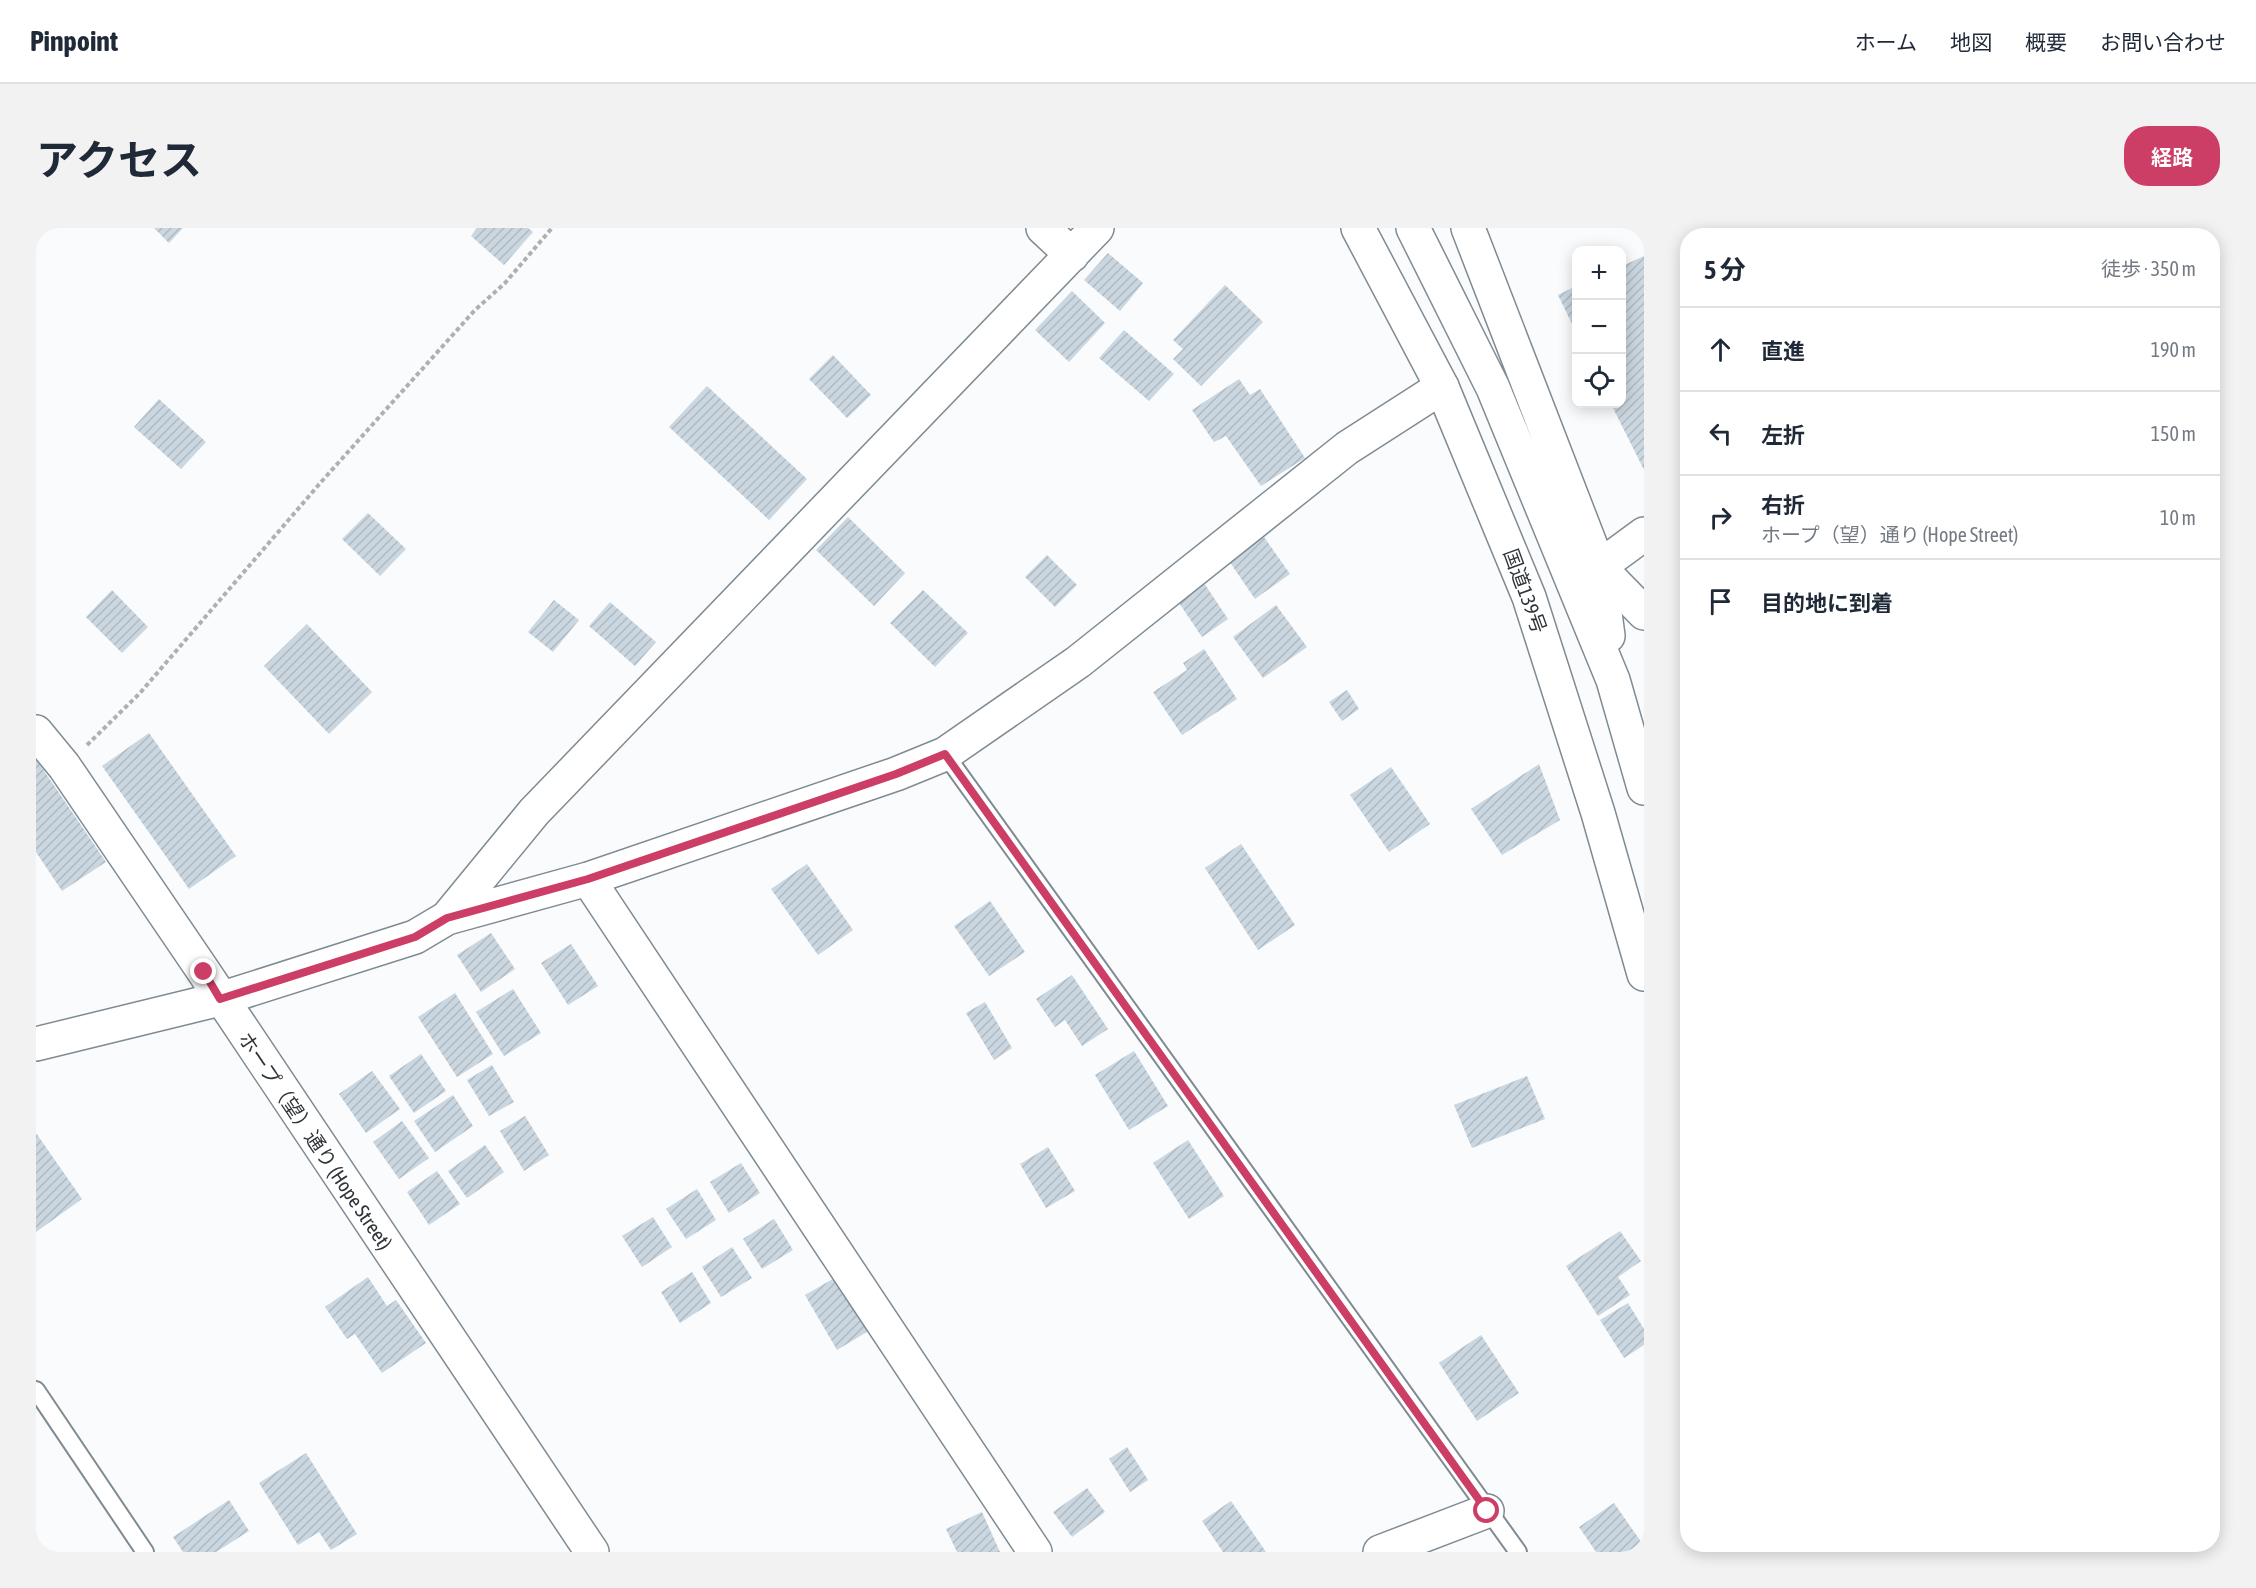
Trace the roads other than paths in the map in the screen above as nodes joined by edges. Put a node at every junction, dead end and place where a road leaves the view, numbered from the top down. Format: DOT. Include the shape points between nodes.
graph roads {
  1 [pos="1043,228"];
  2 [pos="1097,228"];
  3 [pos="1358,228"];
  4 [pos="1413,228"];
  5 [pos="1468,228"];
  6 [pos="1072,255"];
  7 [pos="1442,387"];
  8 [pos="1644,534"];
  9 [pos="1599,567"];
  10 [pos="1644,613"];
  11 [pos="1613,680"];
  12 [pos="36,732"];
  13 [pos="945,754"];
  14 [pos="1644,788"];
  15 [pos="588,879"];
  16 [pos="447,918"];
  17 [pos="1644,974"];
  18 [pos="220,999"];
  19 [pos="36,1044"];
  20 [pos="36,1390"];
  21 [pos="1487,1511"];
  22 [pos="145,1552"];
  23 [pos="592,1552"];
  24 [pos="1035,1552"];
  25 [pos="1380,1552"];
  26 [pos="1518,1552"];
  1 -- 6 [label="main road"];
  2 -- 6 [label="main road"];
  3 -- 7 [label="main road, 国道139号"];
  4 -- 11 [label="main road" via="1493,388"];
  5 -- 9 [label="main road"];
  6 -- 16 [label="main road" via="534,812"];
  7 -- 13 [label="main road" via="1347,448 1078,662"];
  7 -- 17 [label="main road, 国道139号" via="1529,597"];
  8 -- 9 [label="main road"];
  9 -- 10 [label="main road"];
  9 -- 11 [label="main road"];
  11 -- 14 [label="main road"];
  12 -- 18 [label="main road, ホープ（望）通り (Hope Street)" via="64,766"];
  13 -- 15 [label="main road"];
  13 -- 21 [label="lane"];
  15 -- 16 [label="main road"];
  15 -- 24 [label="main road"];
  16 -- 18 [label="main road" via="415,937"];
  18 -- 19 [label="main road"];
  18 -- 23 [label="main road, ホープ（望）通り (Hope Street)"];
  20 -- 22 [label="lane"];
  21 -- 25 [label="main road"];
  21 -- 26 [label="lane"];
}
